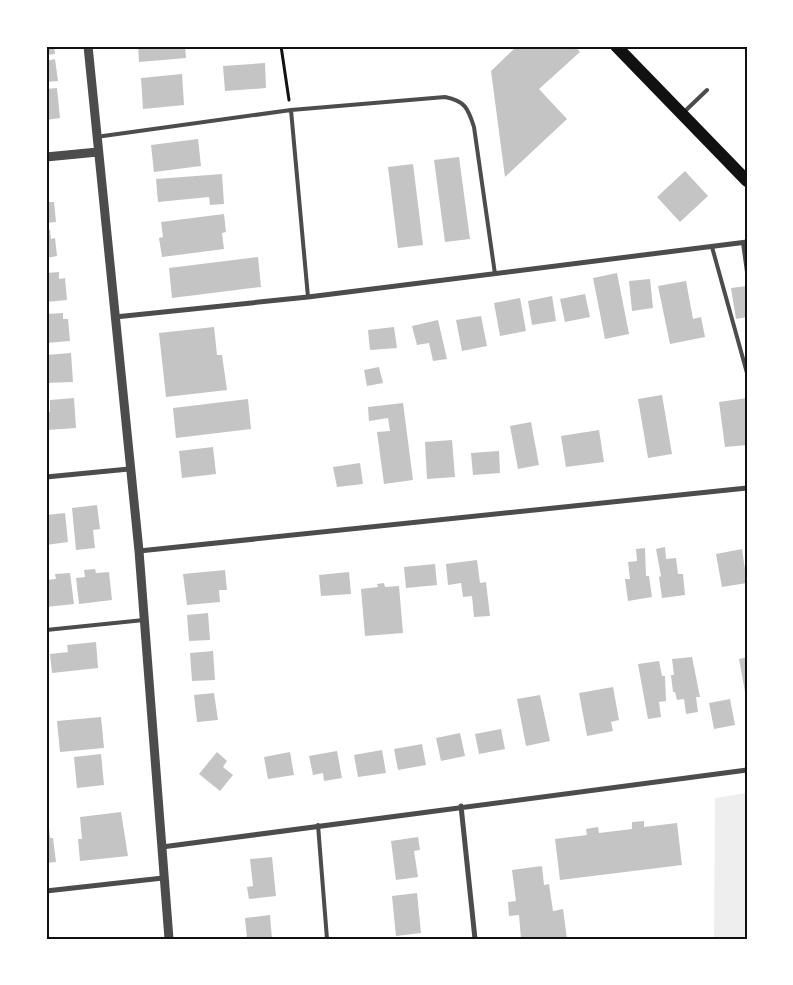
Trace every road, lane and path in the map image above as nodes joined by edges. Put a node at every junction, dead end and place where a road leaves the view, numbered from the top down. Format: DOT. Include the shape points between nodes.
graph roads {
  1 [pos="88,46"];
  2 [pos="281,46"];
  3 [pos="616,46"];
  4 [pos="707,90"];
  5 [pos="290,110"];
  6 [pos="682,114"];
  7 [pos="96,137"];
  8 [pos="98,152"];
  9 [pos="46,157"];
  10 [pos="747,181"];
  11 [pos="745,243"];
  12 [pos="712,246"];
  13 [pos="747,272"];
  14 [pos="495,274"];
  15 [pos="308,297"];
  16 [pos="115,317"];
  17 [pos="747,373"];
  18 [pos="129,469"];
  19 [pos="46,477"];
  20 [pos="747,488"];
  21 [pos="138,551"];
  22 [pos="144,620"];
  23 [pos="46,630"];
  24 [pos="747,770"];
  25 [pos="461,806"];
  26 [pos="318,825"];
  27 [pos="162,847"];
  28 [pos="163,878"];
  29 [pos="46,891"];
  30 [pos="169,939"];
  31 [pos="327,939"];
  32 [pos="474,939"];
  1 -- 7 [label="street"];
  2 -- 5 [label="path"];
  3 -- 6 [label="main road"];
  4 -- 6 [label="lane"];
  5 -- 7 [label="lane"];
  5 -- 14 [label="lane" via="444,97 457,99 468,109 474,127"];
  5 -- 15 [label="lane"];
  6 -- 10 [label="main road"];
  7 -- 8 [label="street"];
  8 -- 9 [label="street"];
  8 -- 16 [label="street"];
  11 -- 12 [label="street"];
  11 -- 13 [label="lane"];
  12 -- 14 [label="street"];
  12 -- 17 [label="lane"];
  14 -- 15 [label="street"];
  15 -- 16 [label="street"];
  16 -- 18 [label="street"];
  18 -- 19 [label="street"];
  18 -- 21 [label="street"];
  20 -- 21 [label="street"];
  21 -- 22 [label="street"];
  22 -- 23 [label="lane"];
  22 -- 27 [label="street"];
  24 -- 25 [label="street"];
  25 -- 26 [label="street"];
  25 -- 32 [label="street"];
  26 -- 27 [label="street"];
  26 -- 31 [label="lane"];
  27 -- 28 [label="street"];
  28 -- 29 [label="street"];
  28 -- 30 [label="street"];
}
